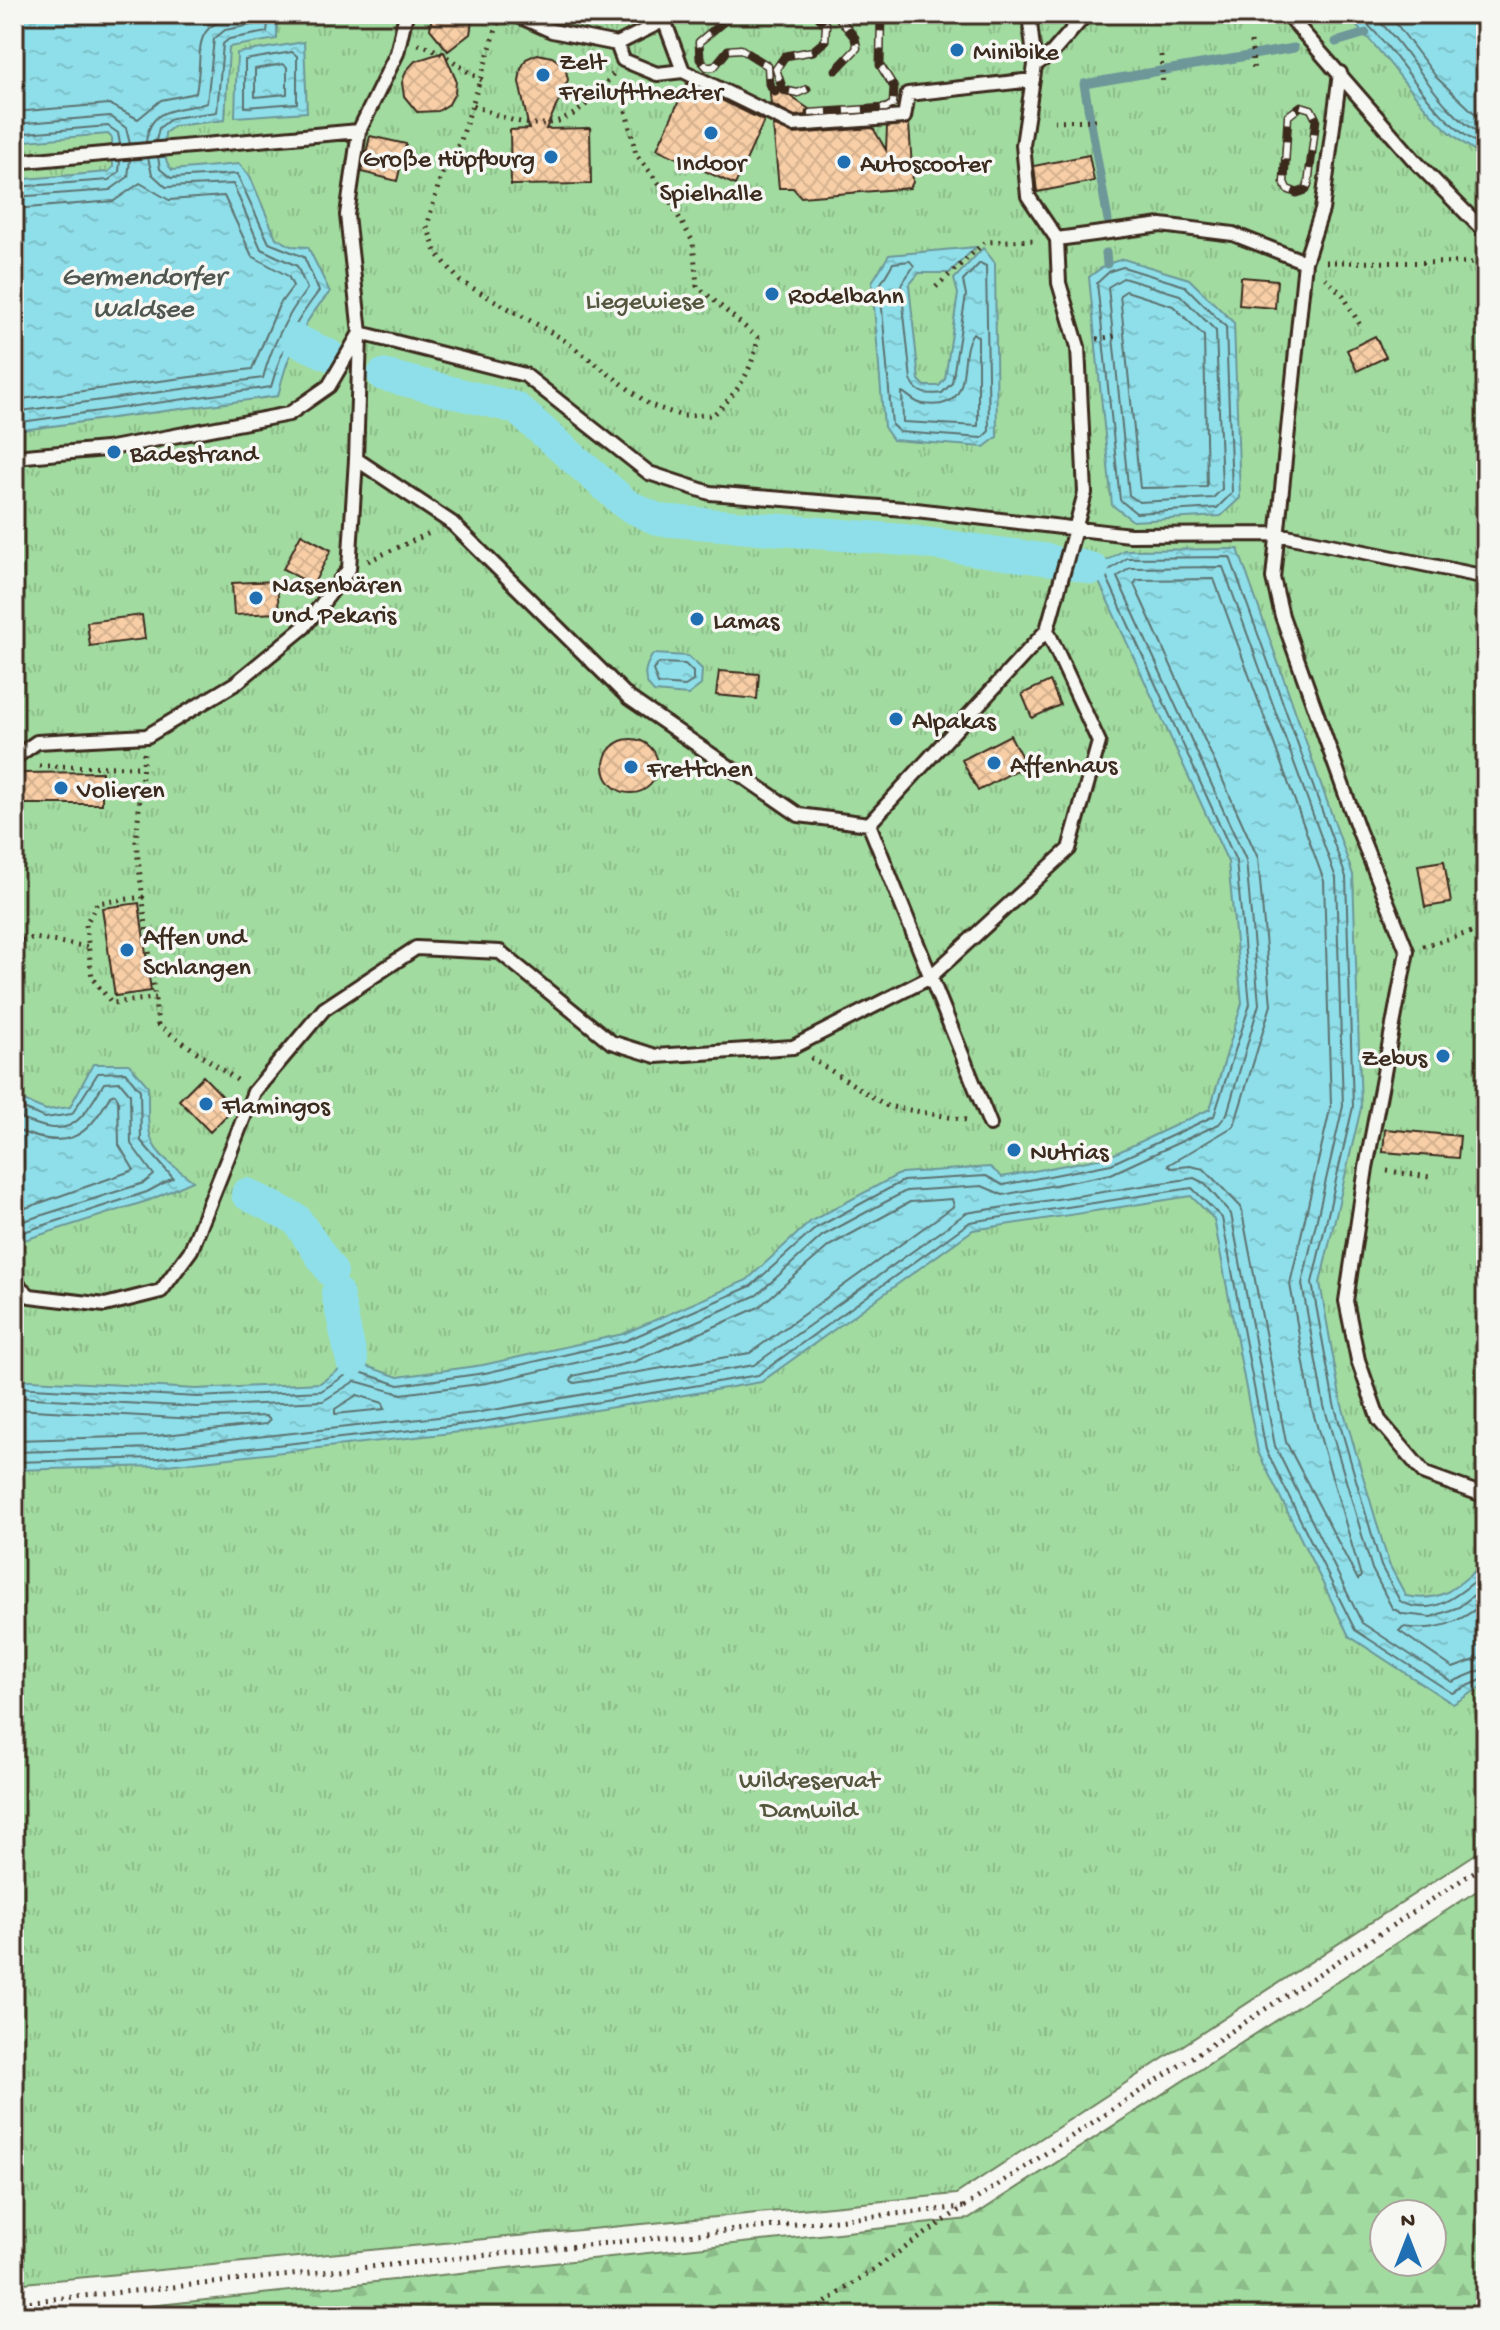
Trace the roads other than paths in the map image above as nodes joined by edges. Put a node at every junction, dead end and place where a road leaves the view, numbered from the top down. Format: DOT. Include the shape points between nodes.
graph roads {
  1 [pos="406,14"];
  2 [pos="514,14"];
  3 [pos="677,14"];
  4 [pos="1029,14"];
  5 [pos="1086,14"];
  6 [pos="1287,14"];
  7 [pos="664,20"];
  8 [pos="617,44"];
  9 [pos="1035,65"];
  10 [pos="683,71"];
  11 [pos="1340,73"];
  12 [pos="1033,80"];
  13 [pos="359,131"];
  14 [pos="14,162"];
  15 [pos="1486,233"];
  16 [pos="1057,239"];
  17 [pos="1305,262"];
  18 [pos="360,333"];
  19 [pos="14,457"];
  20 [pos="356,459"];
  21 [pos="1074,531"];
  22 [pos="1277,534"];
  23 [pos="1486,577"];
  24 [pos="1047,630"];
  25 [pos="14,758"];
  26 [pos="869,824"];
  27 [pos="929,978"];
  28 [pos="990,1124"];
  29 [pos="14,1282"];
  30 [pos="1486,1496"];
  1 -- 13 [label="lane" via="400,40"];
  2 -- 8 [label="lane" via="552,31"];
  3 -- 7 [label="lane"];
  4 -- 9 [label="lane"];
  5 -- 9 [label="lane"];
  6 -- 11 [label="lane"];
  7 -- 8 [label="lane"];
  7 -- 10 [label="lane"];
  8 -- 10 [label="lane" via="623,60 657,74"];
  9 -- 12 [label="lane"];
  10 -- 12 [label="lane" via="793,125 904,117 908,94"];
  11 -- 15 [label="lane"];
  11 -- 17 [label="lane" via="1322,210"];
  12 -- 16 [label="lane" via="1023,145 1028,196"];
  13 -- 14 [label="lane"];
  13 -- 18 [label="lane" via="347,215"];
  16 -- 17 [label="lane" via="1161,225 1233,234"];
  16 -- 21 [label="lane" via="1059,283 1078,347 1085,493"];
  17 -- 22 [label="lane"];
  18 -- 19 [label="lane" via="329,386 289,414 106,449"];
  18 -- 20 [label="lane"];
  18 -- 21 [label="lane" via="525,375 649,473 710,493 916,510"];
  20 -- 25 [label="lane" via="349,569 304,627 236,683 147,736 37,742"];
  20 -- 26 [label="lane" via="452,523 629,698 799,815"];
  21 -- 22 [label="lane"];
  21 -- 24 [label="lane"];
  22 -- 23 [label="lane"];
  22 -- 30 [label="lane" via="1273,578 1282,616 1407,951 1346,1301 1358,1360 1379,1420 1425,1474"];
  24 -- 26 [label="lane"];
  24 -- 27 [label="lane" via="1099,742 1069,849"];
  26 -- 27 [label="lane"];
  27 -- 28 [label="lane"];
  27 -- 29 [label="lane" via="793,1047 656,1056 611,1042 500,952 416,948 324,1009 254,1092 191,1250 161,1291 105,1305 30,1296"];
}
